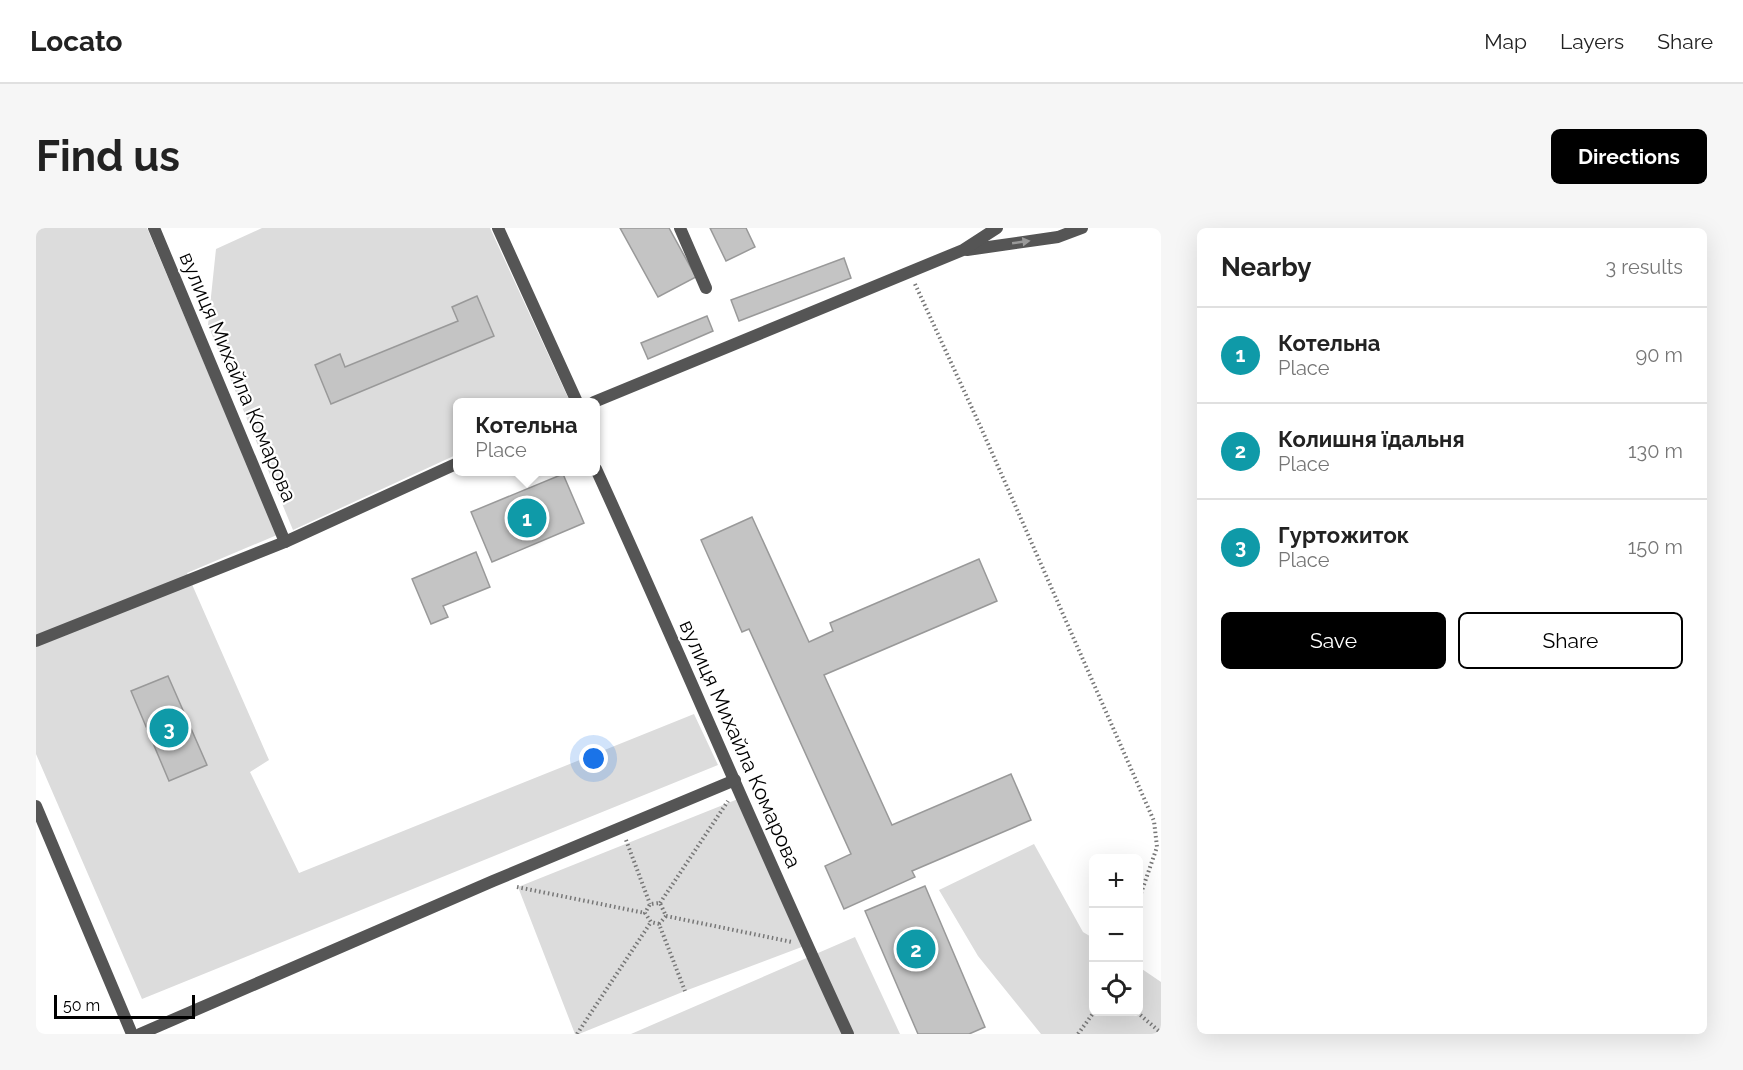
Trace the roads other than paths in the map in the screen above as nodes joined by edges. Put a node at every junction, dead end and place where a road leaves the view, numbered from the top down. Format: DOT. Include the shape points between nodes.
graph roads {
  1 [pos="154,228"];
  2 [pos="498,228"];
  3 [pos="680,228"];
  4 [pos="997,228"];
  5 [pos="1082,228"];
  6 [pos="963,250"];
  7 [pos="706,288"];
  8 [pos="575,398"];
  9 [pos="600,400"];
  10 [pos="453,465"];
  11 [pos="599,476"];
  12 [pos="285,542"];
  13 [pos="36,641"];
  14 [pos="736,783"];
  15 [pos="36,807"];
  16 [pos="132,1034"];
  17 [pos="140,1034"];
  18 [pos="848,1034"];
  1 -- 12 [label="street, вулиця Михайла Комарова"];
  2 -- 8 [label="street"];
  3 -- 7 [label="street"];
  4 -- 6 [label="street"];
  6 -- 5 [label="street, one-way" via="1058,237"];
  6 -- 9 [label="street"];
  10 -- 12 [label="street"];
  11 -- 14 [label="street, вулиця Михайла Комарова"];
  12 -- 13 [label="street"];
  14 -- 17 [label="street" via="621,827"];
  14 -- 18 [label="street, вулиця Михайла Комарова"];
  15 -- 16 [label="street"];
}
